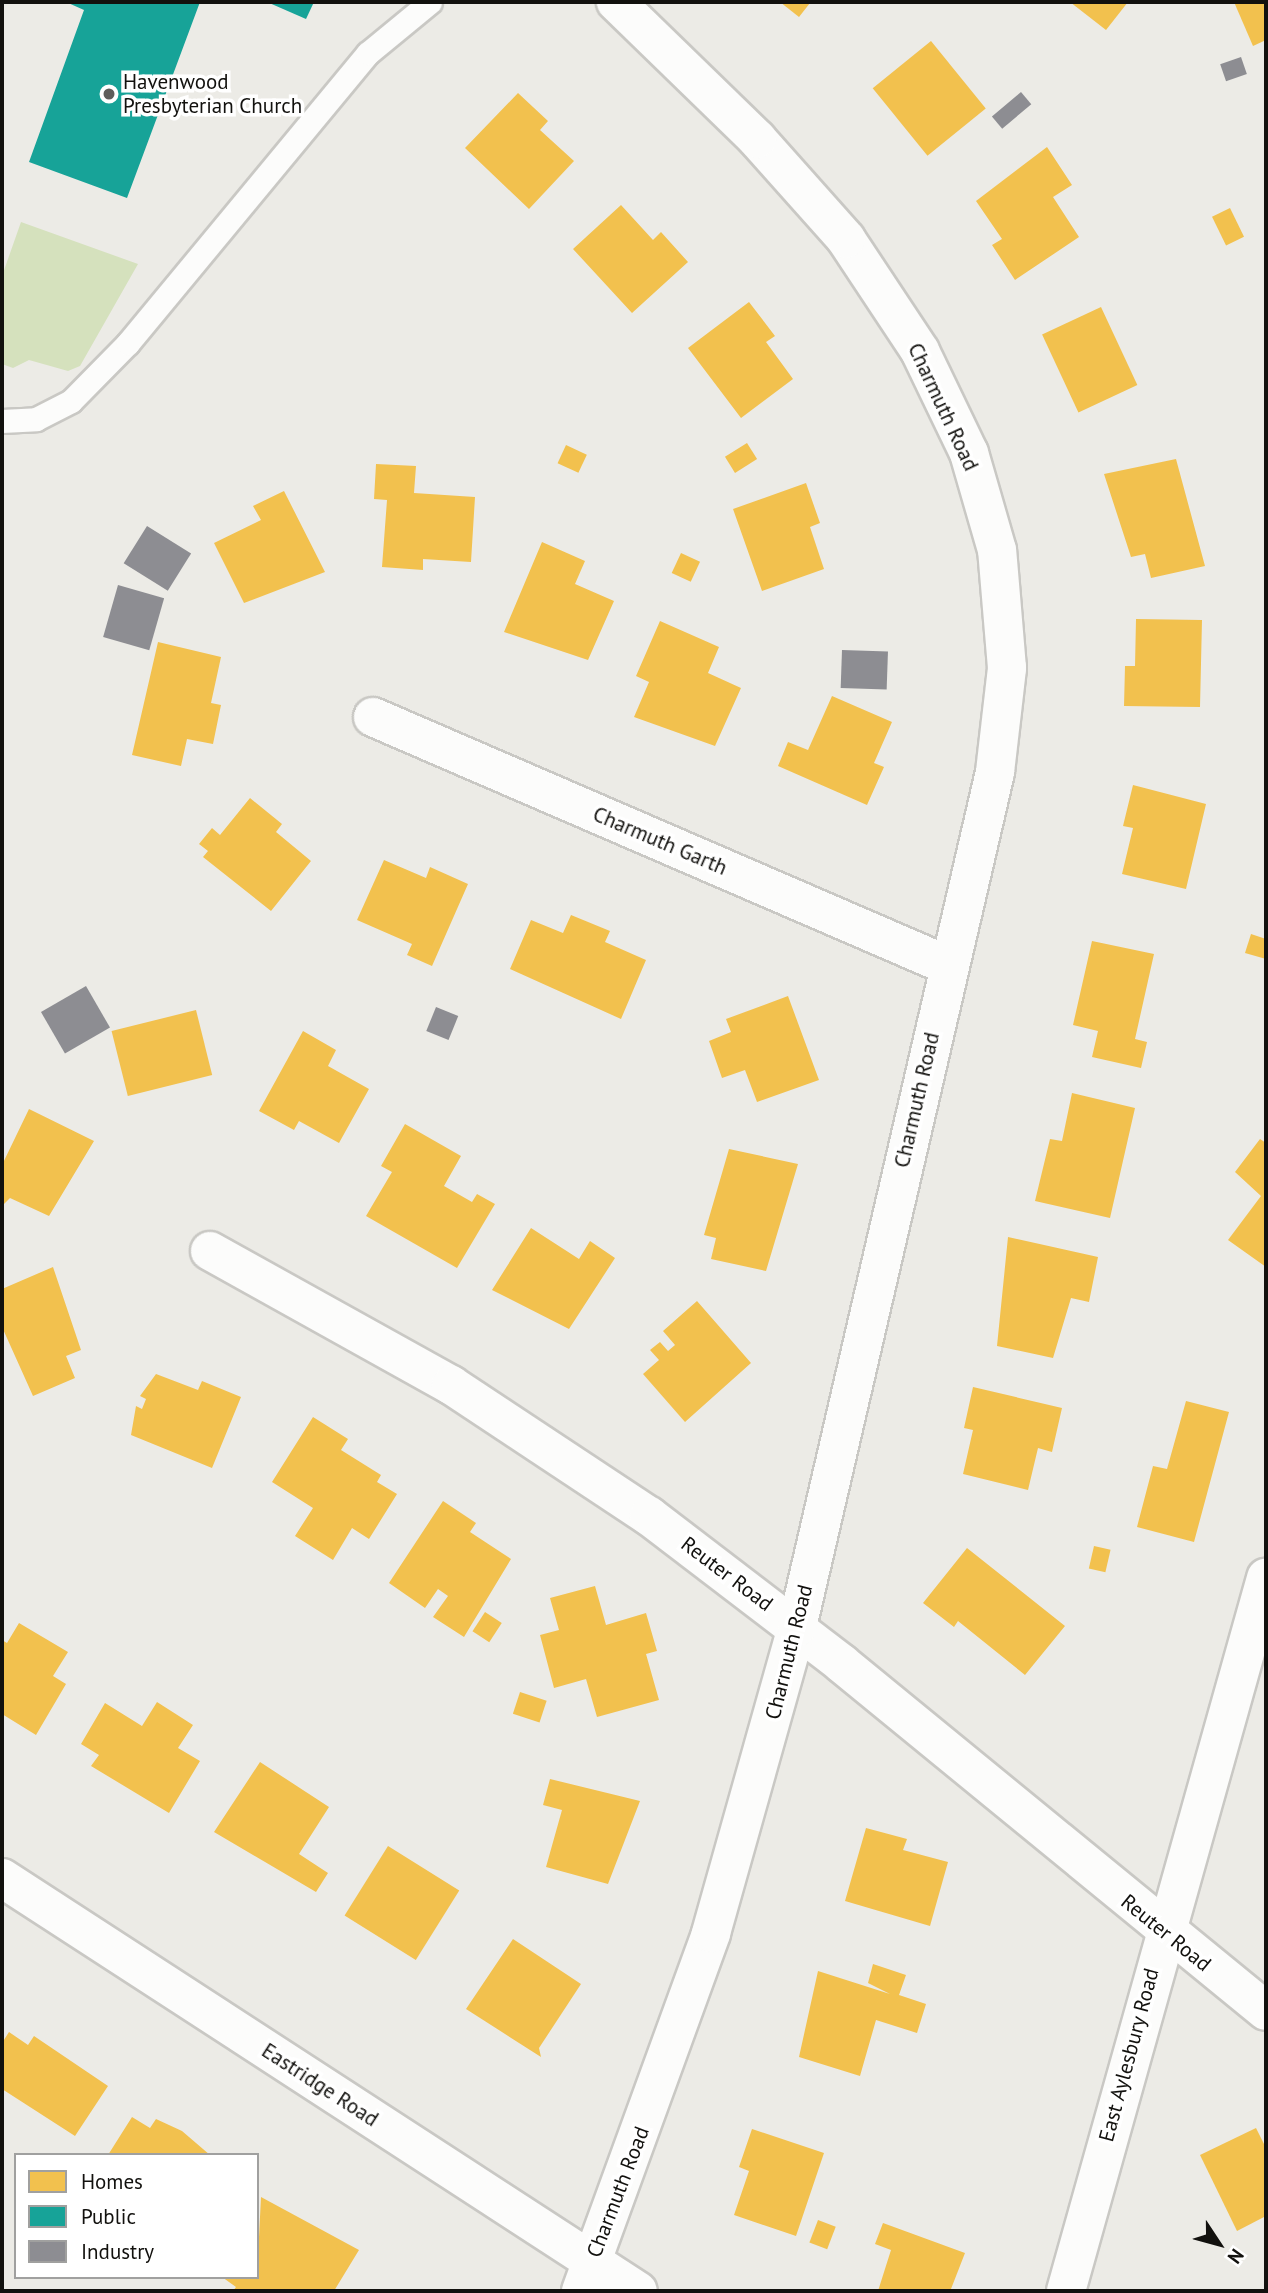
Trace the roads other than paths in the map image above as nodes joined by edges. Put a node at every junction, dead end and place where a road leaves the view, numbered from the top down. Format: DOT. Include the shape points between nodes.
graph roads {
  1 [pos="430,2"];
  2 [pos="616,2"];
  3 [pos="2,421"];
  4 [pos="373,717"];
  5 [pos="947,965"];
  6 [pos="210,1251"];
  7 [pos="1266,1578"];
  8 [pos="797,1627"];
  9 [pos="2,1878"];
  10 [pos="1162,1931"];
  11 [pos="1266,2011"];
  12 [pos="586,2276"];
  13 [pos="638,2291"];
  14 [pos="1066,2291"];
  1 -- 3 [label="lane" via="368,53 128,343 71,401 36,419"];
  2 -- 5 [label="street, Charmuth Road" via="757,139 846,239 919,351 969,453 997,550 1007,668 995,772"];
  4 -- 5 [label="street, Charmuth Garth"];
  5 -- 8 [label="street, Charmuth Road"];
  6 -- 8 [label="street, Reuter Road" via="339,1319 540,1441"];
  7 -- 10 [label="street, East Aylesbury Road"];
  8 -- 10 [label="street, Reuter Road"];
  8 -- 12 [label="street, Charmuth Road" via="711,1933"];
  9 -- 12 [label="street, Eastridge Road"];
  10 -- 11 [label="street, Reuter Road"];
  10 -- 14 [label="street, East Aylesbury Road"];
  12 -- 13 [label="street, Eastridge Road"];
}
